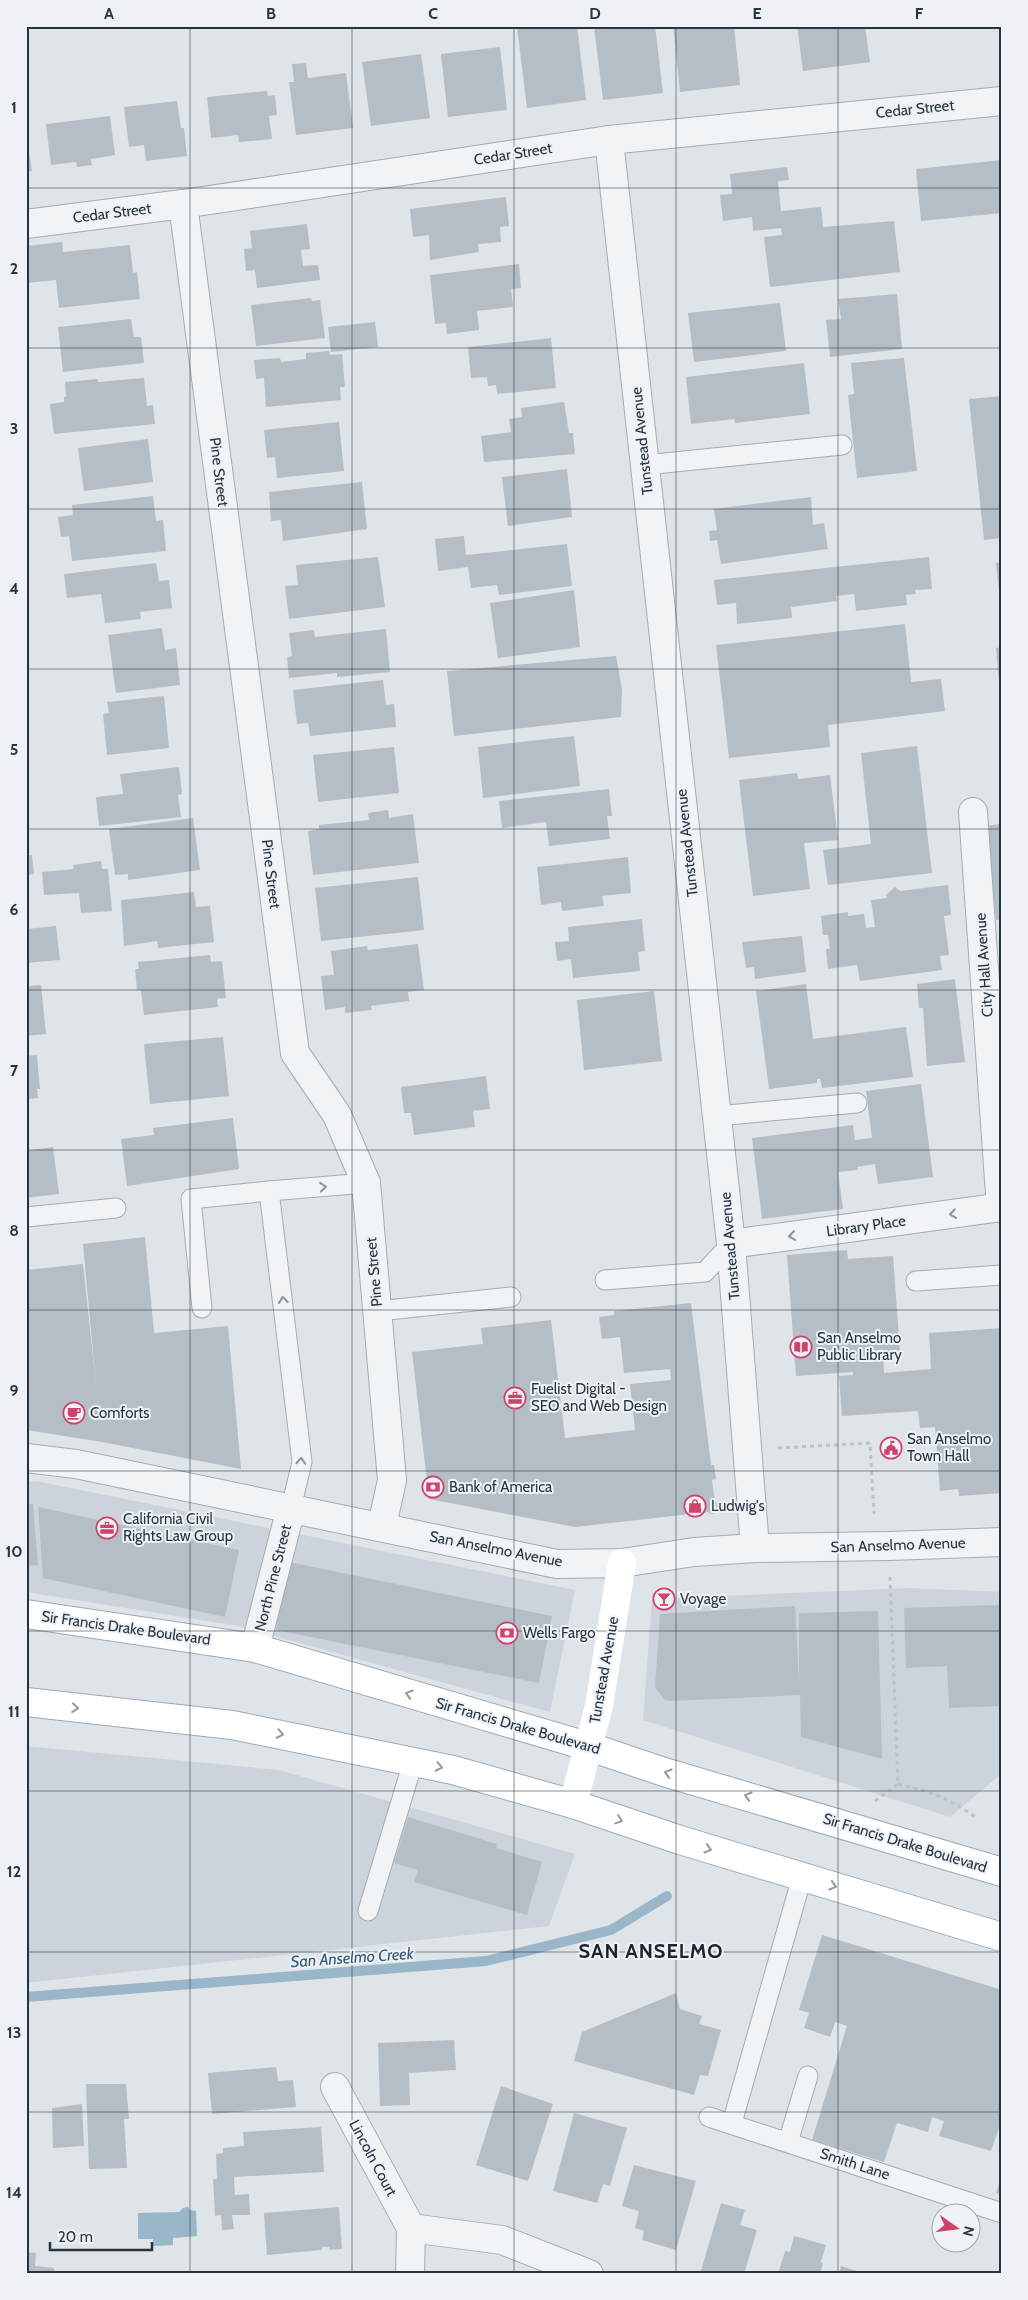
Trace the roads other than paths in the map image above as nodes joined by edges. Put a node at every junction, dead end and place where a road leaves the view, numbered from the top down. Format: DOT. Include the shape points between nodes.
graph roads {
  1 [pos="1002,101"];
  2 [pos="609,140"];
  3 [pos="183,204"];
  4 [pos="26,224"];
  5 [pos="842,444"];
  6 [pos="645,465"];
  7 [pos="973,812"];
  8 [pos="857,1103"];
  9 [pos="717,1116"];
  10 [pos="366,1183"];
  11 [pos="270,1192"];
  12 [pos="116,1208"];
  13 [pos="1001,1208"];
  14 [pos="26,1217"];
  15 [pos="731,1244"];
  16 [pos="1002,1275"];
  17 [pos="605,1280"];
  18 [pos="916,1281"];
  19 [pos="511,1297"];
  20 [pos="202,1308"];
  21 [pos="378,1311"];
  22 [pos="26,1458"];
  23 [pos="290,1508"];
  24 [pos="382,1526"];
  25 [pos="1002,1542"];
  26 [pos="755,1548"];
  27 [pos="622,1563"];
  28 [pos="26,1614"];
  29 [pos="254,1648"];
  30 [pos="26,1702"];
  31 [pos="590,1747"];
  32 [pos="413,1762"];
  33 [pos="573,1804"];
  34 [pos="1002,1872"];
  35 [pos="802,1878"];
  36 [pos="368,1911"];
  37 [pos="1002,1937"];
  38 [pos="808,2076"];
  39 [pos="336,2087"];
  40 [pos="709,2117"];
  41 [pos="732,2124"];
  42 [pos="788,2142"];
  43 [pos="1002,2213"];
  44 [pos="411,2228"];
  45 [pos="410,2274"];
  46 [pos="589,2274"];
  1 -- 2 [label="street, Cedar Street"];
  2 -- 3 [label="street, Cedar Street"];
  2 -- 6 [label="street, Tunstead Avenue"];
  3 -- 4 [label="street, Cedar Street"];
  3 -- 10 [label="street, Pine Street" via="295,1053 337,1115"];
  5 -- 6 [label="lane"];
  6 -- 9 [label="street, Tunstead Avenue"];
  7 -- 13 [label="street, City Hall Avenue"];
  8 -- 9 [label="lane"];
  9 -- 15 [label="street, Tunstead Avenue"];
  11 -- 10 [label="lane, one-way"];
  10 -- 21 [label="street, Pine Street"];
  11 -- 20 [label="lane" via="191,1199"];
  23 -- 11 [label="lane, one-way" via="302,1462"];
  12 -- 14 [label="lane"];
  13 -- 15 [label="street, Library Place, one-way"];
  15 -- 17 [label="lane" via="705,1272"];
  15 -- 26 [label="street, Tunstead Avenue"];
  16 -- 18 [label="lane"];
  19 -- 21 [label="lane"];
  21 -- 24 [label="street, Pine Street" via="392,1480"];
  22 -- 23 [label="street, San Anselmo Avenue" via="76,1464"];
  23 -- 24 [label="street, San Anselmo Avenue"];
  23 -- 29 [label="street, North Pine Street"];
  24 -- 27 [label="street, San Anselmo Avenue" via="557,1564"];
  25 -- 26 [label="street, San Anselmo Avenue"];
  26 -- 27 [label="street, San Anselmo Avenue" via="694,1552"];
  27 -- 31 [label="main road, Tunstead Avenue"];
  28 -- 29 [label="main road, Sir Francis Drake Boulevard"];
  31 -- 29 [label="main road, Sir Francis Drake Boulevard, one-way"];
  30 -- 32 [label="main road, one-way" via="232,1725"];
  31 -- 33 [label="main road, Tunstead Avenue"];
  34 -- 31 [label="main road, Sir Francis Drake Boulevard, one-way"];
  32 -- 33 [label="main road, one-way"];
  32 -- 36 [label="lane"];
  33 -- 35 [label="main road, one-way"];
  35 -- 37 [label="main road, one-way"];
  35 -- 41 [label="lane"];
  38 -- 42 [label="lane"];
  39 -- 44 [label="street, Lincoln Court"];
  40 -- 41 [label="lane, Smith Lane"];
  41 -- 42 [label="lane, Smith Lane"];
  42 -- 43 [label="lane, Smith Lane"];
  44 -- 45 [label="street"];
  44 -- 46 [label="street" via="502,2240"];
}
